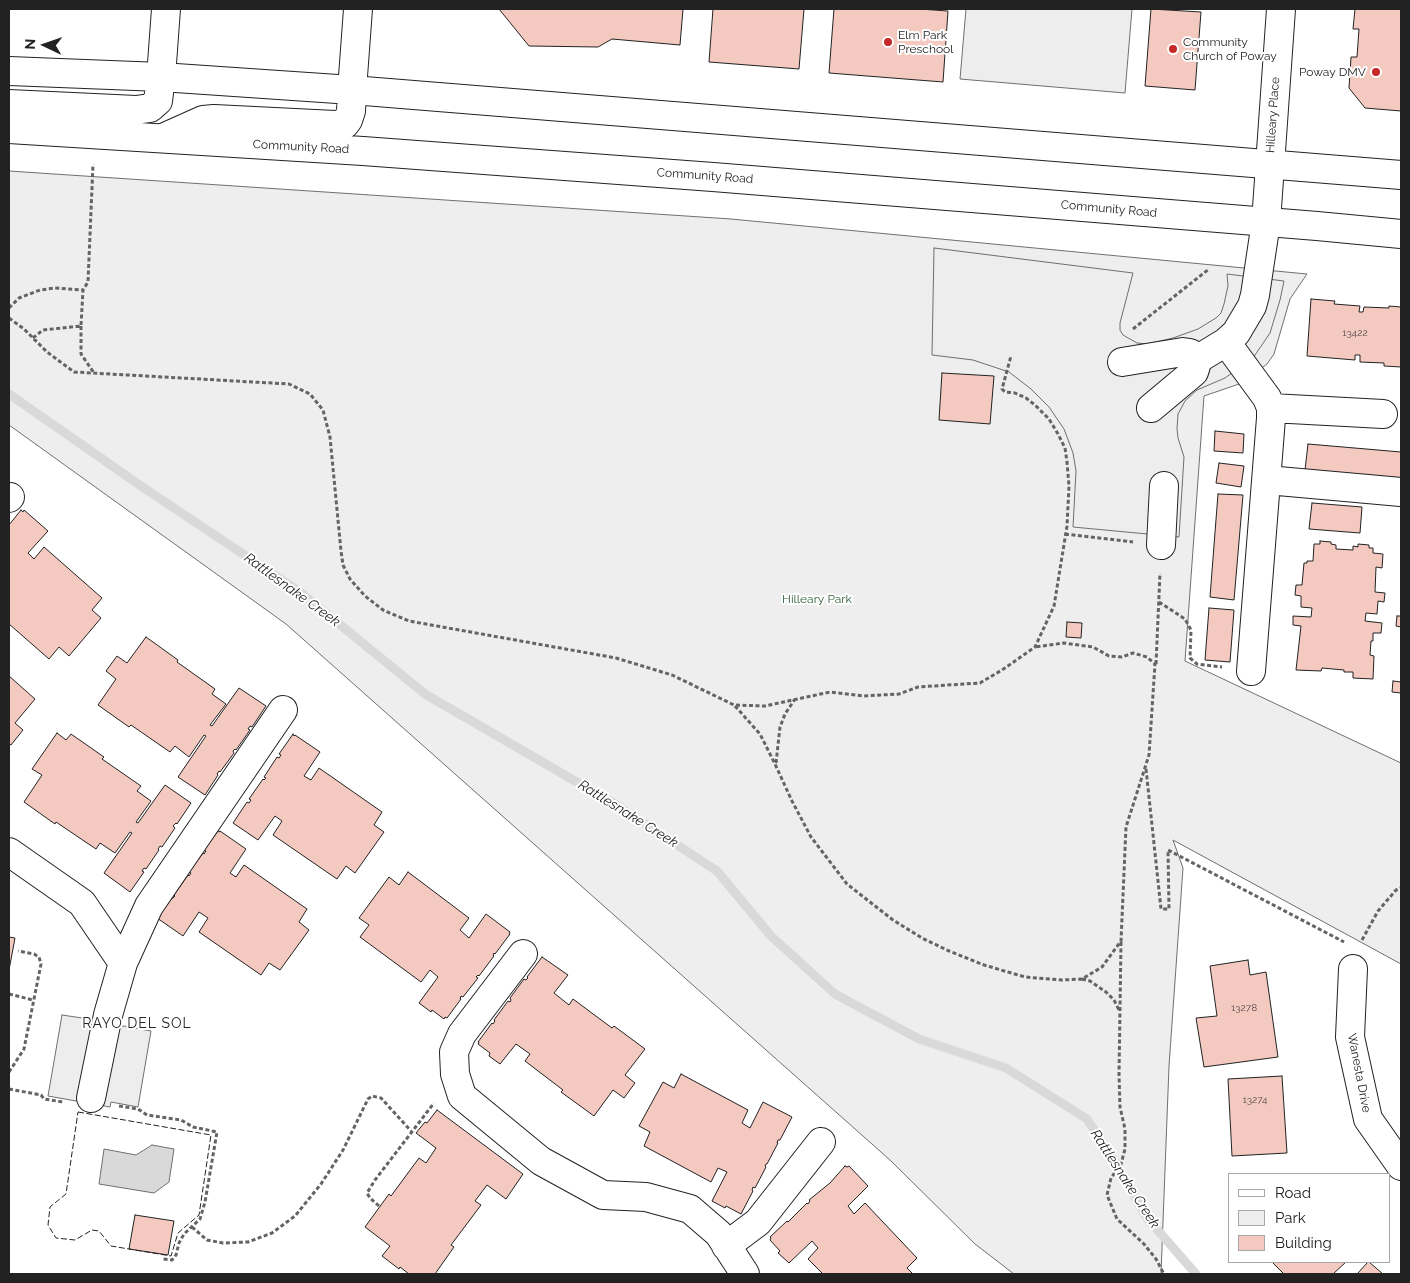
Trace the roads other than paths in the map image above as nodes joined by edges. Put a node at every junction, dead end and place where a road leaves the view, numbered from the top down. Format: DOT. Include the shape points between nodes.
graph roads {
  1 [pos="166,9"];
  2 [pos="358,9"];
  3 [pos="1281,9"];
  4 [pos="9,71"];
  5 [pos="161,77"];
  6 [pos="352,90"];
  7 [pos="9,104"];
  8 [pos="9,129"];
  9 [pos="161,139"];
  10 [pos="1270,164"];
  11 [pos="1401,175"];
  12 [pos="1266,222"];
  13 [pos="1401,234"];
  14 [pos="1226,342"];
  15 [pos="1198,358"];
  16 [pos="1122,362"];
  17 [pos="1151,408"];
  18 [pos="1271,408"];
  19 [pos="1383,414"];
  20 [pos="1267,480"];
  21 [pos="1164,486"];
  22 [pos="1401,492"];
  23 [pos="1161,545"];
  24 [pos="1251,671"];
  25 [pos="283,710"];
  26 [pos="9,852"];
  27 [pos="523,954"];
  28 [pos="1355,959"];
  29 [pos="123,963"];
  30 [pos="92,1098"];
  31 [pos="821,1142"];
  32 [pos="1401,1166"];
  33 [pos="726,1246"];
  34 [pos="745,1274"];
  1 -- 5 [label="main road"];
  2 -- 6 [label="main road"];
  3 -- 10 [label="main road, Hilleary Place"];
  4 -- 5 [label="main road"];
  5 -- 6 [label="main road"];
  5 -- 7 [label="main road" via="158,102 150,108"];
  6 -- 9 [label="main road" via="351,111 344,124 214,119 203,120"];
  6 -- 10 [label="main road"];
  8 -- 9 [label="main road, Community Road"];
  9 -- 12 [label="main road, Community Road" via="694,175"];
  10 -- 11 [label="main road"];
  10 -- 12 [label="main road, Hilleary Place"];
  12 -- 13 [label="main road, Community Road"];
  12 -- 14 [label="main road, Hilleary Place" via="1252,306 1236,334"];
  14 -- 15 [label="main road, Hilleary Place"];
  14 -- 18 [label="main road"];
  15 -- 16 [label="main road" via="1183,352"];
  15 -- 17 [label="main road" via="1194,372"];
  18 -- 19 [label="main road"];
  18 -- 20 [label="main road"];
  20 -- 22 [label="main road"];
  20 -- 24 [label="main road"];
  21 -- 23 [label="main road"];
  25 -- 29 [label="main road" via="149,906"];
  26 -- 29 [label="main road" via="82,903"];
  27 -- 33 [label="main road" via="462,1034 454,1052 455,1074 462,1096 541,1161 603,1195 646,1197 690,1209 719,1234"];
  28 -- 32 [label="main road, Wanesta Drive" via="1350,1037 1368,1119"];
  29 -- 30 [label="main road" via="108,1015"];
  31 -- 33 [label="main road" via="758,1222"];
  33 -- 34 [label="main road"];
}
